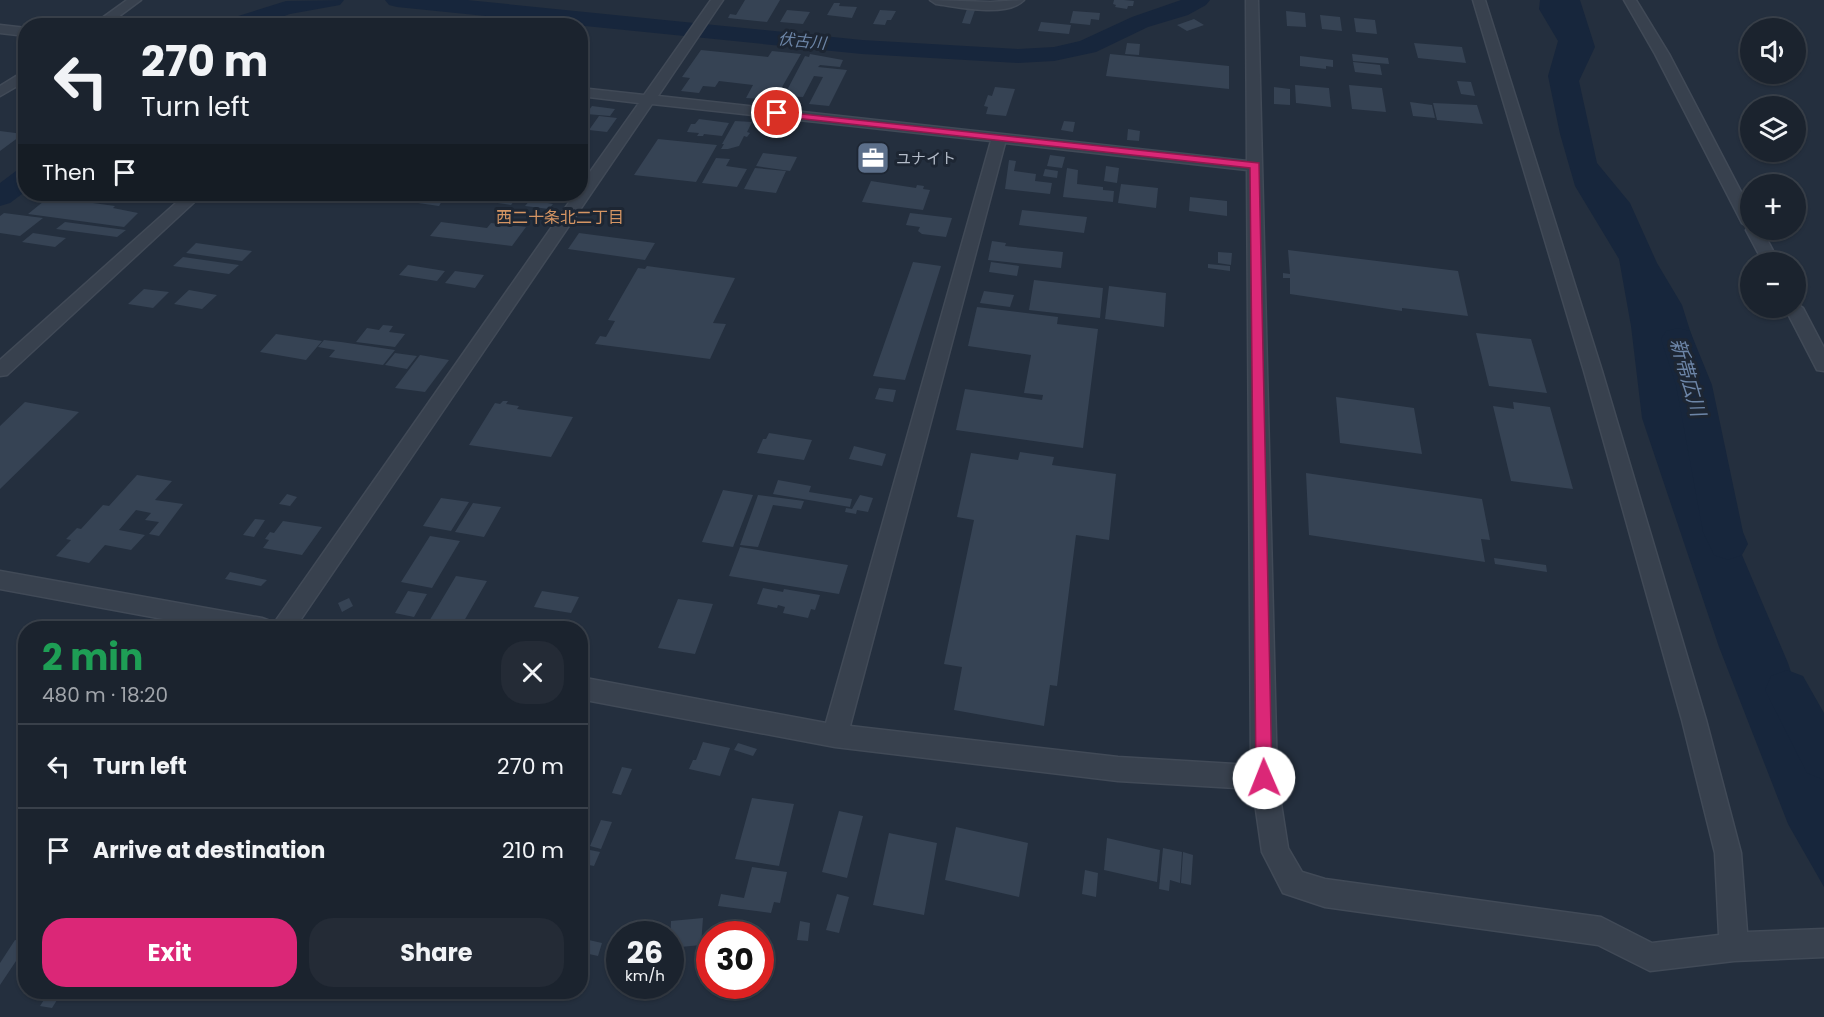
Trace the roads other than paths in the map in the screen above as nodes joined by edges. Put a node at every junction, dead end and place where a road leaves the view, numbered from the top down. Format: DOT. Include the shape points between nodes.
graph roads {
  1 [pos="135,0"];
  2 [pos="717,0"];
  3 [pos="936,0"];
  4 [pos="1018,0"];
  5 [pos="1252,0"];
  6 [pos="1479,0"];
  7 [pos="1630,0"];
  8 [pos="109,18"];
  9 [pos="0,29"];
  10 [pos="18,31"];
  11 [pos="18,80"];
  12 [pos="0,92"];
  13 [pos="588,93"];
  14 [pos="649,99"];
  15 [pos="999,138"];
  16 [pos="1255,166"];
  17 [pos="588,187"];
  18 [pos="187,201"];
  19 [pos="578,201"];
  20 [pos="1740,204"];
  21 [pos="1799,318"];
  22 [pos="1824,365"];
  23 [pos="0,370"];
  24 [pos="0,580"];
  25 [pos="224,621"];
  26 [pos="288,621"];
  27 [pos="588,690"];
  28 [pos="835,736"];
  29 [pos="1264,778"];
  30 [pos="1824,943"];
  31 [pos="1734,947"];
  1 -- 8 [label="street"];
  2 -- 14 [label="street"];
  3 -- 4 [label="street" via="996,6"];
  5 -- 16 [label="street"];
  6 -- 31 [label="street" via="1593,371 1694,720 1728,853"];
  7 -- 20 [label="street"];
  9 -- 10 [label="street"];
  11 -- 12 [label="street"];
  13 -- 14 [label="street"];
  14 -- 15 [label="street"];
  14 -- 17 [label="street"];
  15 -- 16 [label="street"];
  15 -- 28 [label="street"];
  16 -- 29 [label="street"];
  18 -- 23 [label="street"];
  19 -- 26 [label="street"];
  21 -- 22 [label="street"];
  24 -- 25 [label="street"];
  27 -- 28 [label="street"];
  28 -- 29 [label="street" via="1118,769"];
  29 -- 31 [label="street" via="1275,852 1293,883 1325,893 1601,931 1650,957"];
  30 -- 31 [label="street"];
}
